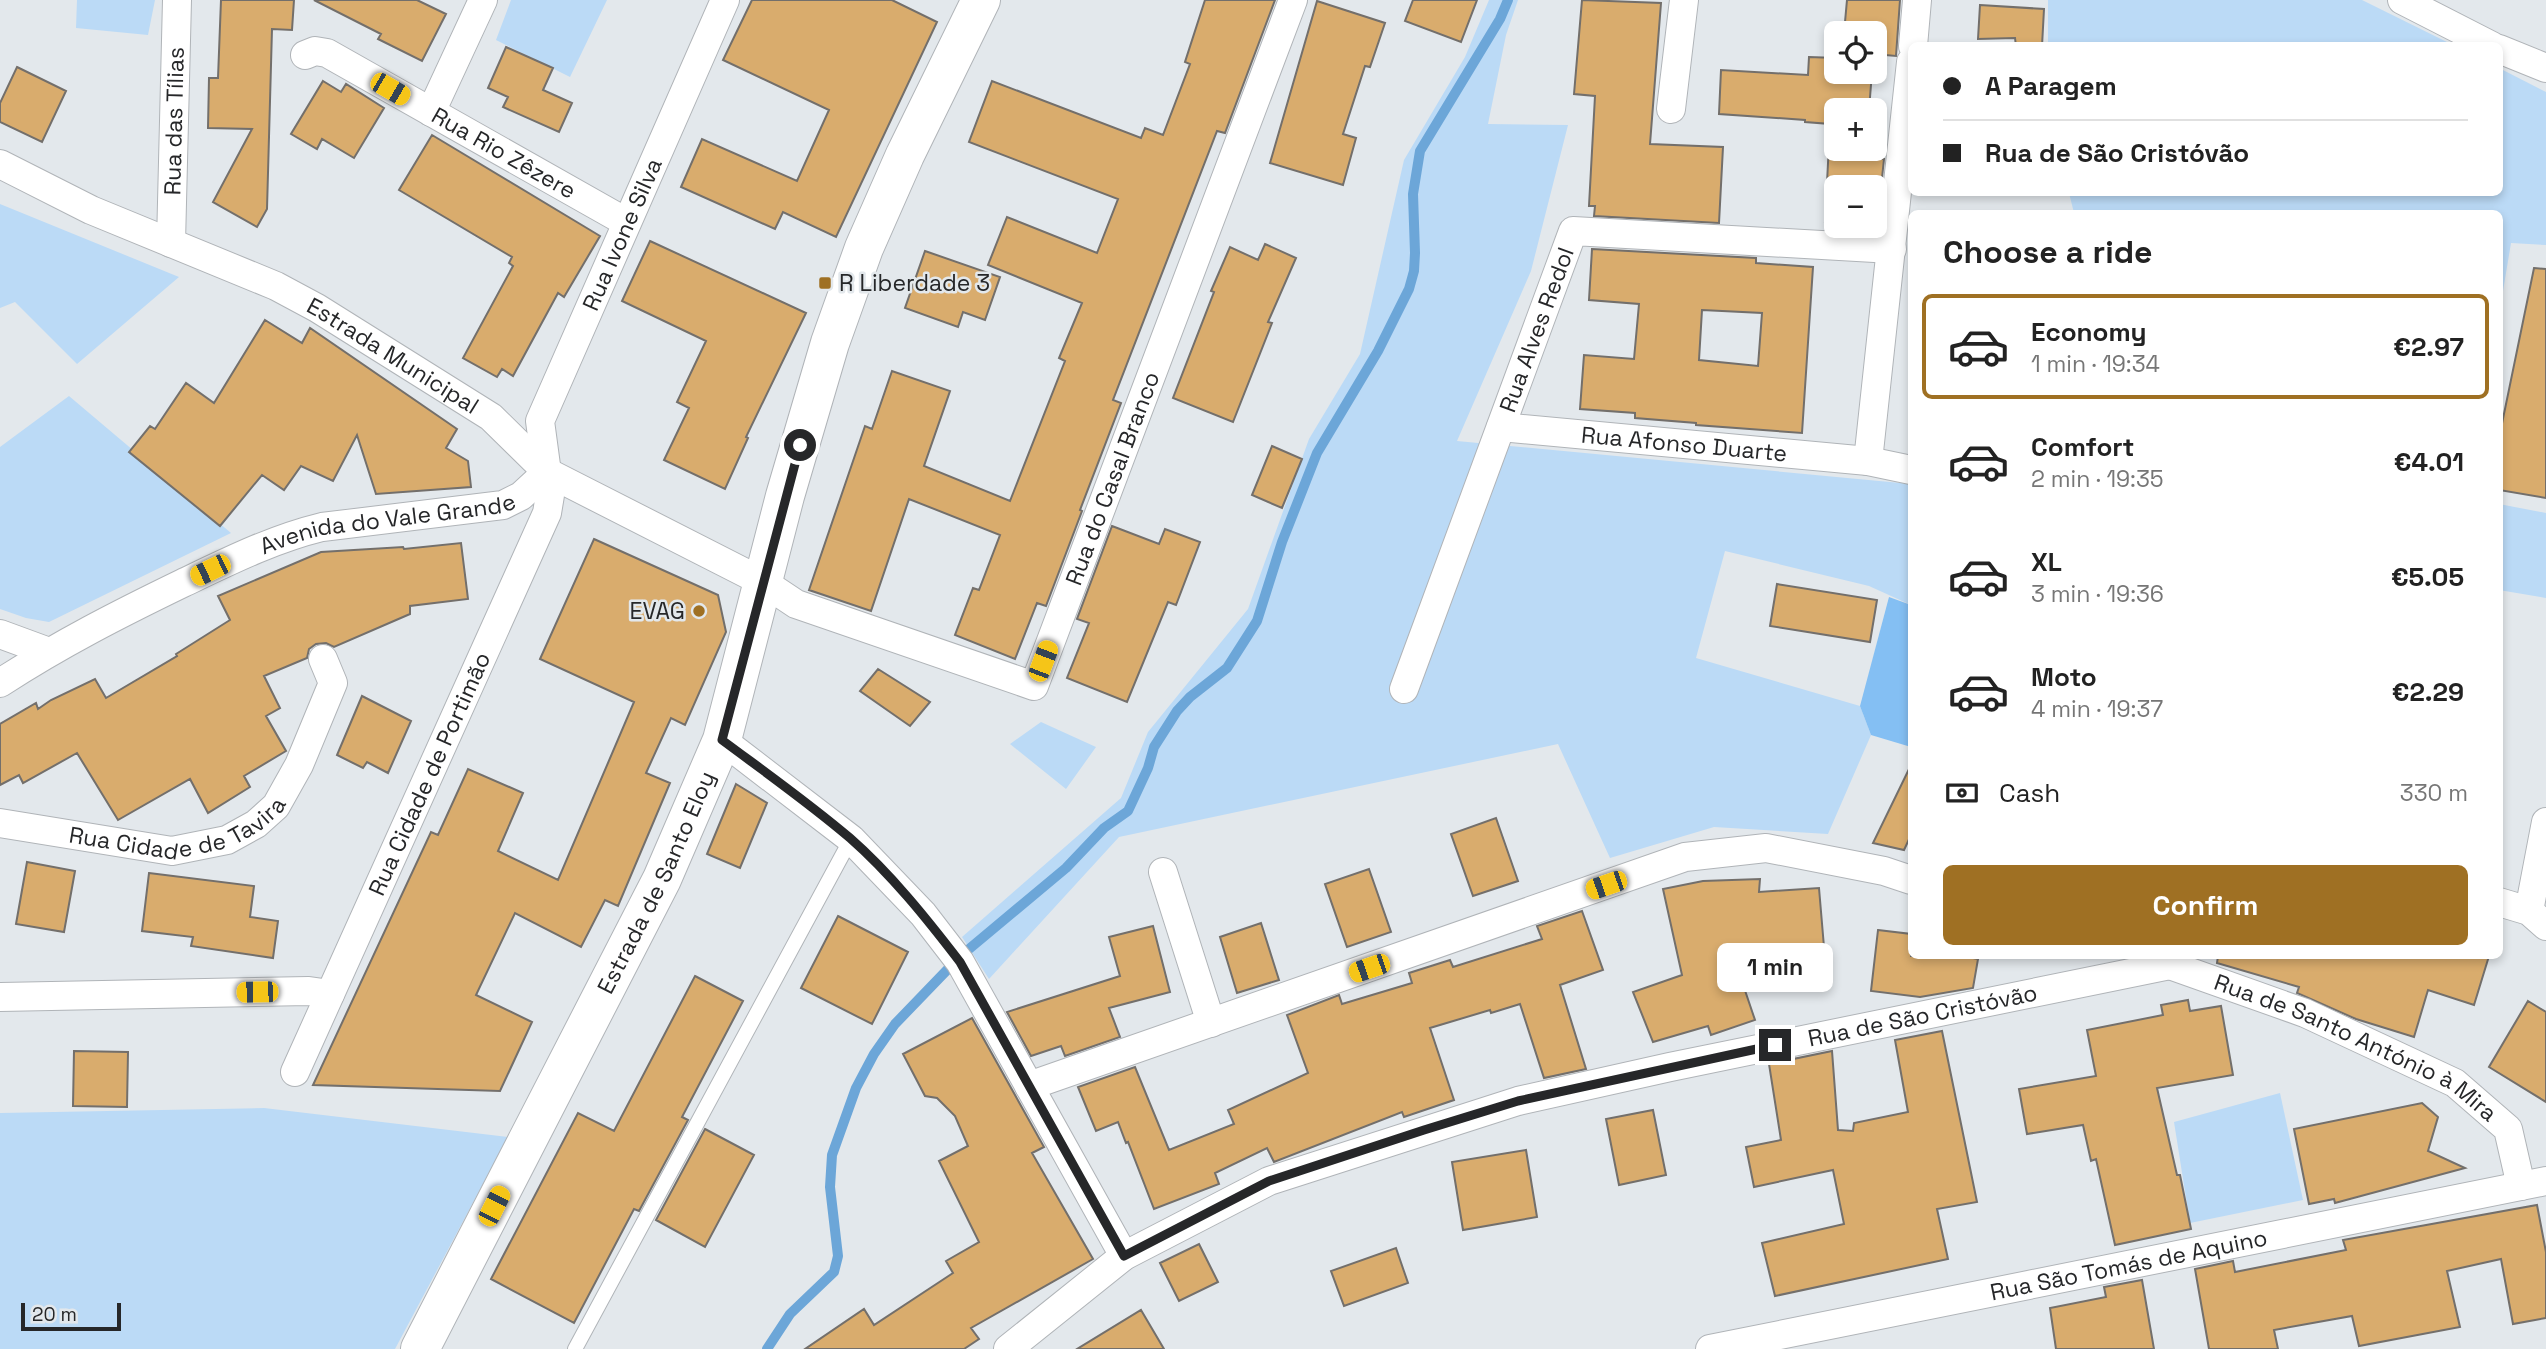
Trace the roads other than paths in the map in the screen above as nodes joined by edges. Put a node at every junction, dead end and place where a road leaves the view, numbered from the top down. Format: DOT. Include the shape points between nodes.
graph roads {
  1 [pos="177,0"];
  2 [pos="483,0"];
  3 [pos="724,0"];
  4 [pos="981,0"];
  5 [pos="1293,0"];
  6 [pos="1684,0"];
  7 [pos="1917,0"];
  8 [pos="2402,0"];
  9 [pos="1913,42"];
  10 [pos="2484,42"];
  11 [pos="2503,51"];
  12 [pos="305,55"];
  13 [pos="2546,68"];
  14 [pos="1908,92"];
  15 [pos="1671,109"];
  16 [pos="431,112"];
  17 [pos="0,164"];
  18 [pos="626,222"];
  19 [pos="171,243"];
  20 [pos="1892,249"];
  21 [pos="1501,427"];
  22 [pos="1868,461"];
  23 [pos="1908,469"];
  24 [pos="547,472"];
  25 [pos="764,582"];
  26 [pos="0,634"];
  27 [pos="49,652"];
  28 [pos="323,659"];
  29 [pos="0,683"];
  30 [pos="1404,689"];
  31 [pos="722,740"];
  32 [pos="2546,822"];
  33 [pos="0,823"];
  34 [pos="851,839"];
  35 [pos="1163,872"];
  36 [pos="1908,879"];
  37 [pos="2503,904"];
  38 [pos="2538,919"];
  39 [pos="2151,959"];
  40 [pos="2170,965"];
  41 [pos="330,994"];
  42 [pos="0,997"];
  43 [pos="1211,1023"];
  44 [pos="295,1072"];
  45 [pos="1029,1086"];
  46 [pos="2534,1184"];
  47 [pos="1124,1256"];
  48 [pos="420,1349"];
  49 [pos="575,1349"];
  50 [pos="1008,1349"];
  51 [pos="1710,1349"];
  1 -- 19 [label="street, Rua das Tílias"];
  2 -- 16 [label="street"];
  3 -- 18 [label="street, Rua Ivone Silva"];
  4 -- 25 [label="main road, Estrada de Santo Eloy" via="864,248 830,342"];
  5 -- 25 [label="street, Rua do Casal Branco" via="1034,686 796,604"];
  6 -- 15 [label="street"];
  7 -- 9 [label="street"];
  8 -- 10 [label="street"];
  11 -- 13 [label="street"];
  12 -- 16 [label="street, Rua Rio Zêzere" via="327,53"];
  14 -- 20 [label="street"];
  16 -- 18 [label="street, Rua Rio Zêzere"];
  17 -- 19 [label="street, Estrada Municipal"];
  18 -- 24 [label="street, Rua Ivone Silva" via="540,421"];
  19 -- 24 [label="street, Estrada Municipal" via="317,307 491,417"];
  20 -- 21 [label="street, Rua Alves Redol" via="1573,231"];
  20 -- 22 [label="street"];
  21 -- 22 [label="street, Rua Afonso Duarte"];
  21 -- 30 [label="street, Rua Alves Redol"];
  22 -- 23 [label="street, Rua Afonso Duarte"];
  24 -- 25 [label="street, Estrada Municipal"];
  24 -- 27 [label="street, Avenida do Vale Grande" via="521,496 503,505 296,533 98,624"];
  24 -- 41 [label="street, Rua Cidade de Portimão" via="547,513"];
  25 -- 31 [label="main road, Estrada de Santo Eloy"];
  26 -- 27 [label="street"];
  27 -- 29 [label="street, Avenida do Vale Grande"];
  28 -- 33 [label="street, Rua Cidade de Tavira" via="333,683 299,765 276,806 227,840 172,851"];
  31 -- 34 [label="street"];
  31 -- 48 [label="main road, Estrada de Santo Eloy" via="662,879"];
  32 -- 38 [label="street"];
  34 -- 45 [label="street" via="923,914 960,962"];
  34 -- 49 [label="lane"];
  35 -- 43 [label="street"];
  36 -- 43 [label="street" via="1766,848 1685,857"];
  37 -- 38 [label="street"];
  39 -- 40 [label="street, Rua de Santo António à Mira"];
  40 -- 46 [label="street, Rua de Santo António à Mira" via="2305,1013 2455,1083 2508,1129"];
  40 -- 47 [label="street, Rua de São Cristóvão" via="1518,1101 1269,1181"];
  41 -- 42 [label="street"];
  41 -- 44 [label="street, Rua Cidade de Portimão"];
  43 -- 45 [label="street"];
  45 -- 47 [label="street"];
  46 -- 51 [label="street, Rua São Tomás de Aquino"];
  47 -- 50 [label="street"];
}
